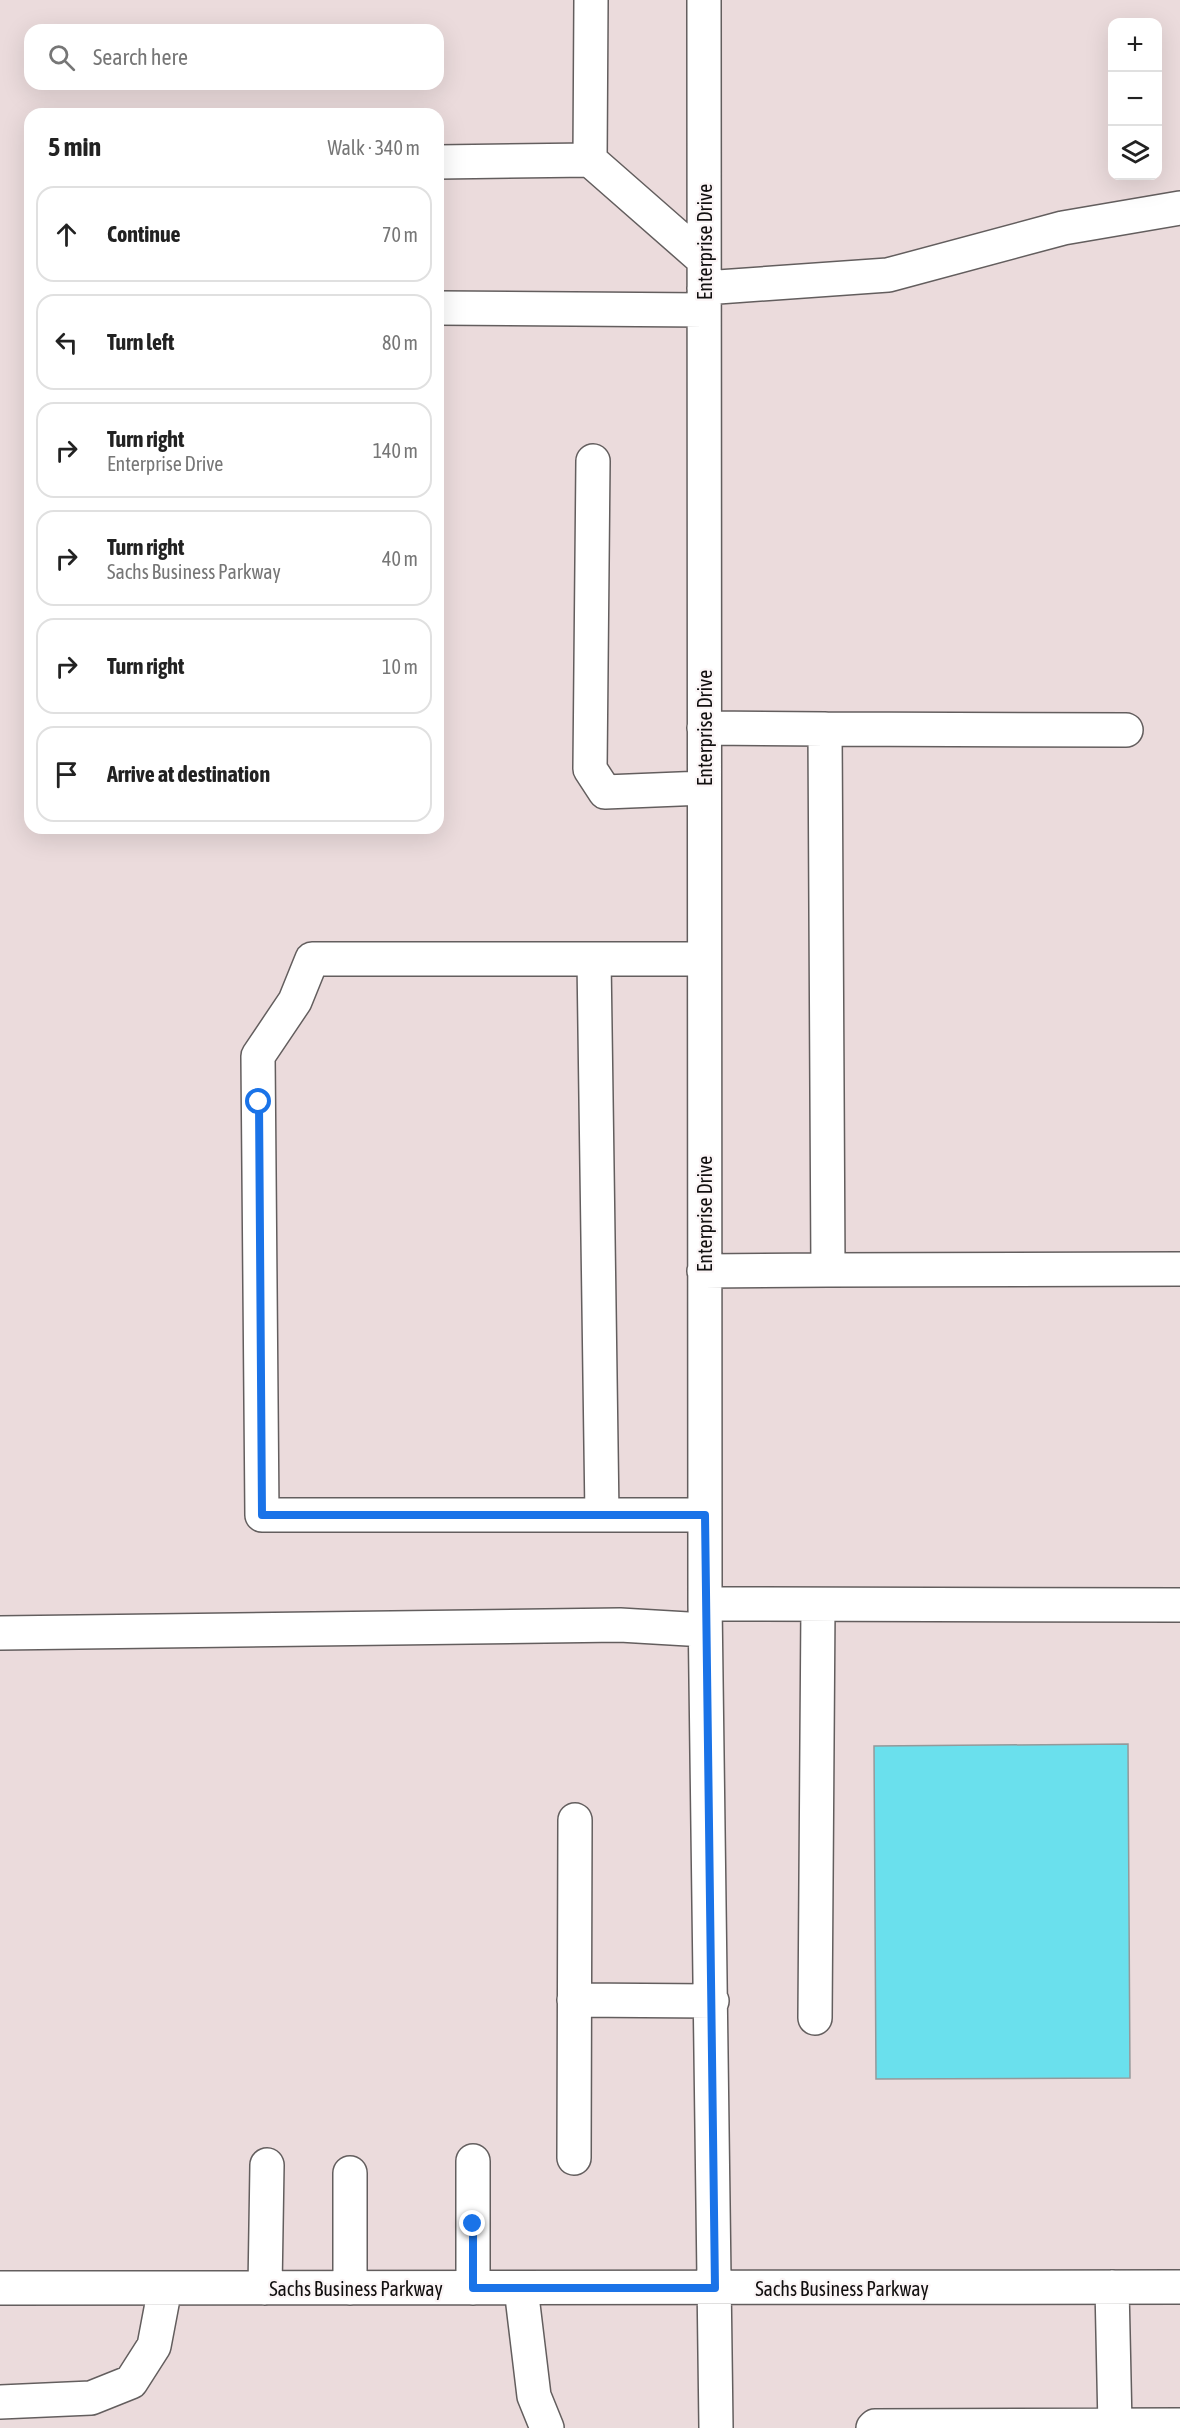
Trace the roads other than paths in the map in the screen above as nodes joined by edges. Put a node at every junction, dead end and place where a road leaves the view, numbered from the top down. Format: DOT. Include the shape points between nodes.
graph roads {
  1 [pos="591,0"];
  2 [pos="704,0"];
  3 [pos="590,160"];
  4 [pos="444,162"];
  5 [pos="1180,208"];
  6 [pos="704,286"];
  7 [pos="444,308"];
  8 [pos="593,461"];
  9 [pos="704,728"];
  10 [pos="825,729"];
  11 [pos="1126,730"];
  12 [pos="704,788"];
  13 [pos="594,959"];
  14 [pos="704,959"];
  15 [pos="1180,1269"];
  16 [pos="828,1270"];
  17 [pos="704,1271"];
  18 [pos="602,1515"];
  19 [pos="705,1515"];
  20 [pos="818,1605"];
  21 [pos="1180,1605"];
  22 [pos="705,1617"];
  23 [pos="0,1634"];
  24 [pos="575,1820"];
  25 [pos="574,2000"];
  26 [pos="712,2001"];
  27 [pos="815,2018"];
  28 [pos="574,2158"];
  29 [pos="473,2161"];
  30 [pos="267,2165"];
  31 [pos="350,2173"];
  32 [pos="1180,2287"];
  33 [pos="0,2288"];
  34 [pos="165,2288"];
  35 [pos="265,2288"];
  36 [pos="350,2288"];
  37 [pos="473,2288"];
  38 [pos="521,2288"];
  39 [pos="715,2288"];
  40 [pos="1112,2288"];
  41 [pos="0,2402"];
  42 [pos="1180,2425"];
  43 [pos="1115,2426"];
  44 [pos="547,2428"];
  45 [pos="716,2428"];
  46 [pos="873,2428"];
  1 -- 3 [label="street"];
  2 -- 6 [label="street, Enterprise Drive"];
  3 -- 4 [label="street"];
  3 -- 6 [label="street"];
  5 -- 6 [label="street" via="1063,228 888,275"];
  6 -- 7 [label="street"];
  6 -- 9 [label="street, Enterprise Drive"];
  8 -- 12 [label="street" via="590,770 605,792"];
  9 -- 10 [label="street"];
  9 -- 12 [label="street, Enterprise Drive"];
  10 -- 11 [label="street"];
  10 -- 16 [label="street"];
  12 -- 14 [label="street, Enterprise Drive"];
  13 -- 14 [label="street"];
  13 -- 18 [label="street"];
  13 -- 18 [label="street" via="312,959 295,1001 258,1056 262,1515"];
  14 -- 17 [label="street, Enterprise Drive"];
  15 -- 16 [label="street"];
  16 -- 17 [label="street"];
  17 -- 19 [label="street, Enterprise Drive"];
  18 -- 19 [label="street"];
  19 -- 22 [label="street, Enterprise Drive"];
  20 -- 21 [label="street"];
  20 -- 22 [label="street"];
  20 -- 27 [label="street"];
  22 -- 23 [label="street" via="620,1624"];
  22 -- 26 [label="street, Enterprise Drive"];
  24 -- 25 [label="street"];
  25 -- 26 [label="street"];
  25 -- 28 [label="street"];
  26 -- 39 [label="street, Enterprise Drive"];
  29 -- 37 [label="street"];
  30 -- 35 [label="street"];
  31 -- 36 [label="street"];
  32 -- 40 [label="street, Sachs Business Parkway"];
  33 -- 34 [label="street, Sachs Business Parkway"];
  34 -- 35 [label="street, Sachs Business Parkway"];
  34 -- 41 [label="street" via="154,2346 131,2382 90,2398"];
  35 -- 36 [label="street, Sachs Business Parkway"];
  36 -- 37 [label="street, Sachs Business Parkway"];
  37 -- 38 [label="street, Sachs Business Parkway"];
  38 -- 39 [label="street, Sachs Business Parkway"];
  38 -- 44 [label="street" via="534,2396"];
  39 -- 40 [label="street, Sachs Business Parkway"];
  39 -- 45 [label="street, Enterprise Drive"];
  40 -- 43 [label="street"];
  42 -- 43 [label="street"];
  43 -- 46 [label="street"];
}
